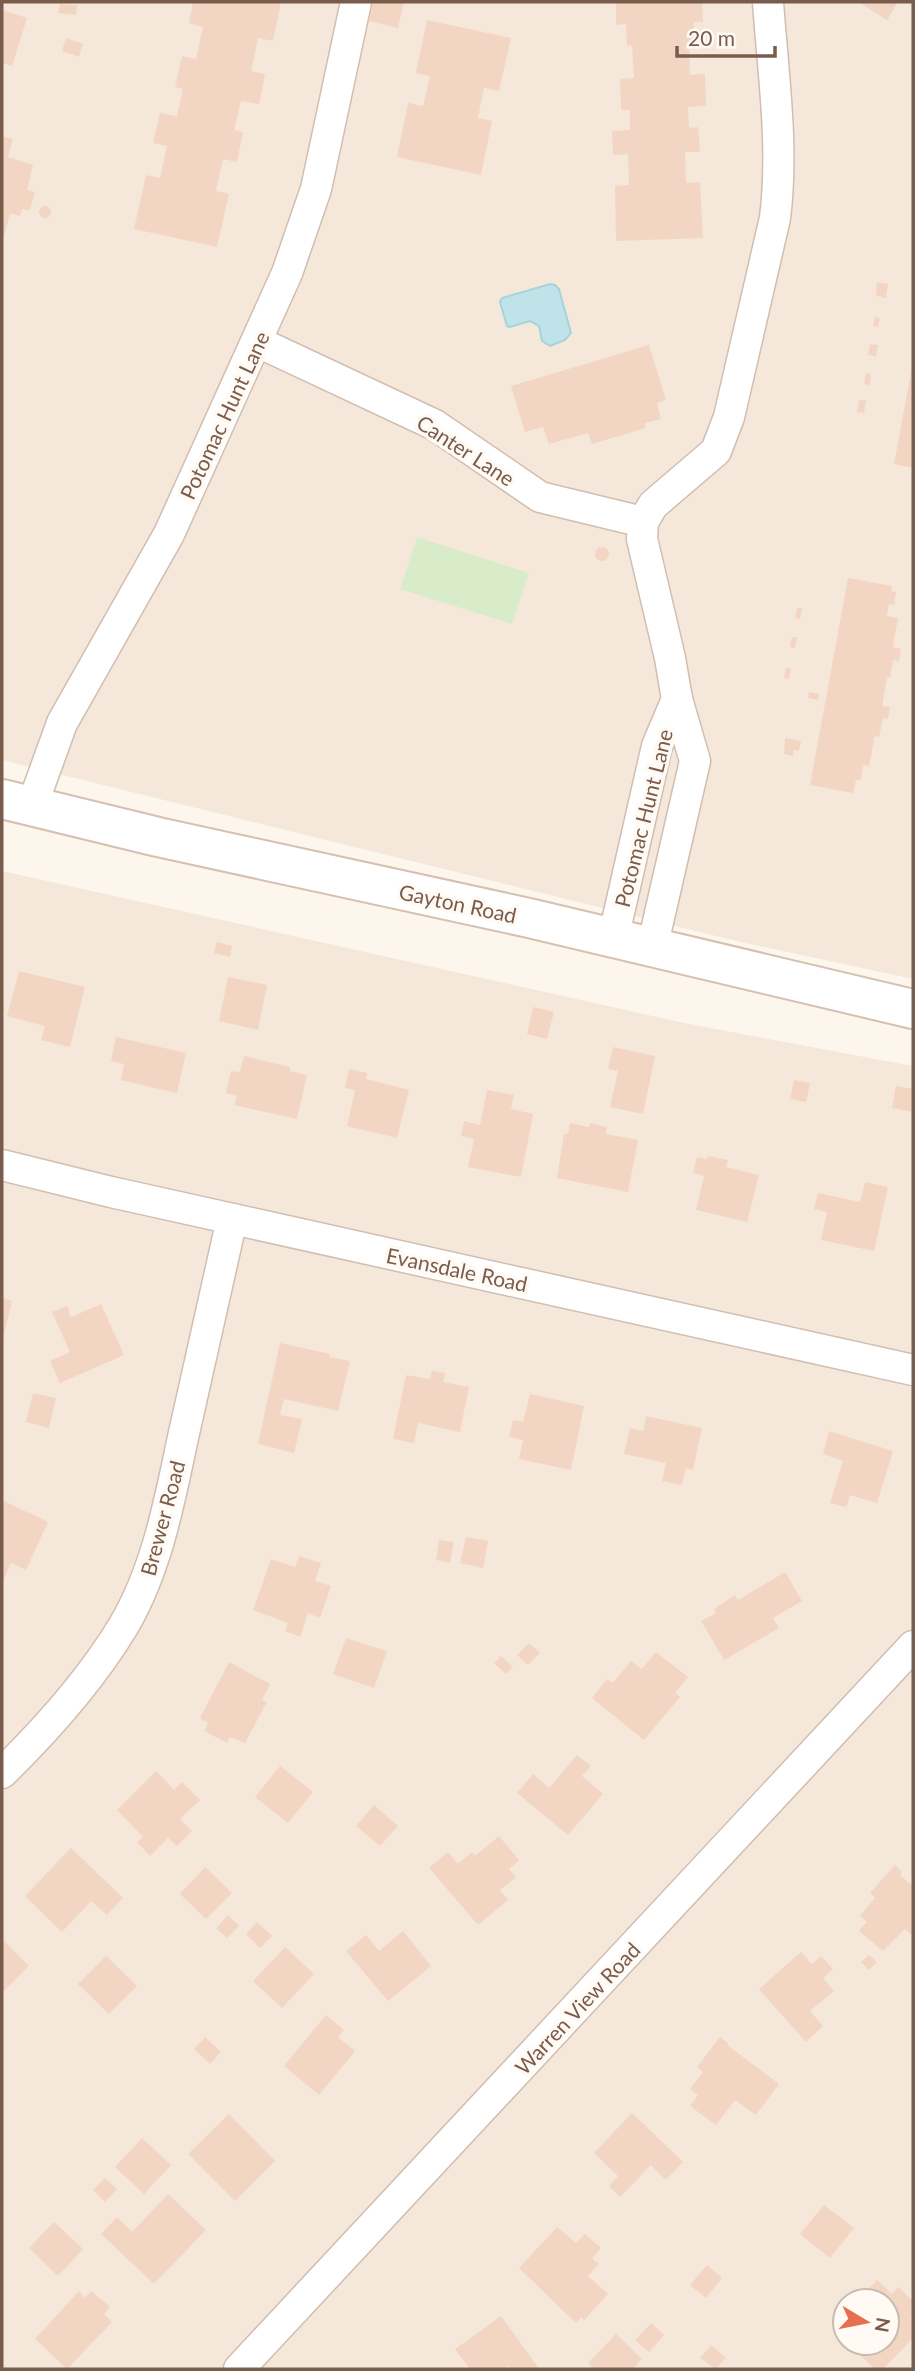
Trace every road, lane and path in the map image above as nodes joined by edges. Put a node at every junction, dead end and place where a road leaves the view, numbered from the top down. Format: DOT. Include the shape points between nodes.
graph roads {
  1 [pos="356,2"];
  2 [pos="768,2"];
  3 [pos="258,342"];
  4 [pos="643,522"];
  5 [pos="677,699"];
  6 [pos="17,803"];
  7 [pos="613,939"];
  8 [pos="652,948"];
  9 [pos="913,1009"];
  10 [pos="2,1164"];
  11 [pos="232,1219"];
  12 [pos="913,1370"];
  13 [pos="913,1646"];
  14 [pos="2,1773"];
  15 [pos="239,2369"];
  1 -- 3 [label="street, Potomac Hunt Lane" via="316,189"];
  2 -- 4 [label="street" via="778,194 729,418 716,452 653,505"];
  3 -- 4 [label="street, Canter Lane" via="435,425 540,496"];
  3 -- 6 [label="street, Potomac Hunt Lane" via="169,534"];
  4 -- 5 [label="street, Potomac Hunt Lane" via="642,539"];
  5 -- 7 [label="street, Potomac Hunt Lane" via="657,746"];
  5 -- 8 [label="street, Potomac Hunt Lane" via="695,761"];
  6 -- 7 [label="street, Gayton Road"];
  7 -- 8 [label="street, Gayton Road"];
  8 -- 9 [label="street, Gayton Road"];
  10 -- 11 [label="street, Evansdale Road"];
  11 -- 12 [label="street, Evansdale Road"];
  11 -- 14 [label="street, Brewer Road" via="164,1526 143,1586 94,1669"];
  13 -- 15 [label="street, Warren View Road"];
}
